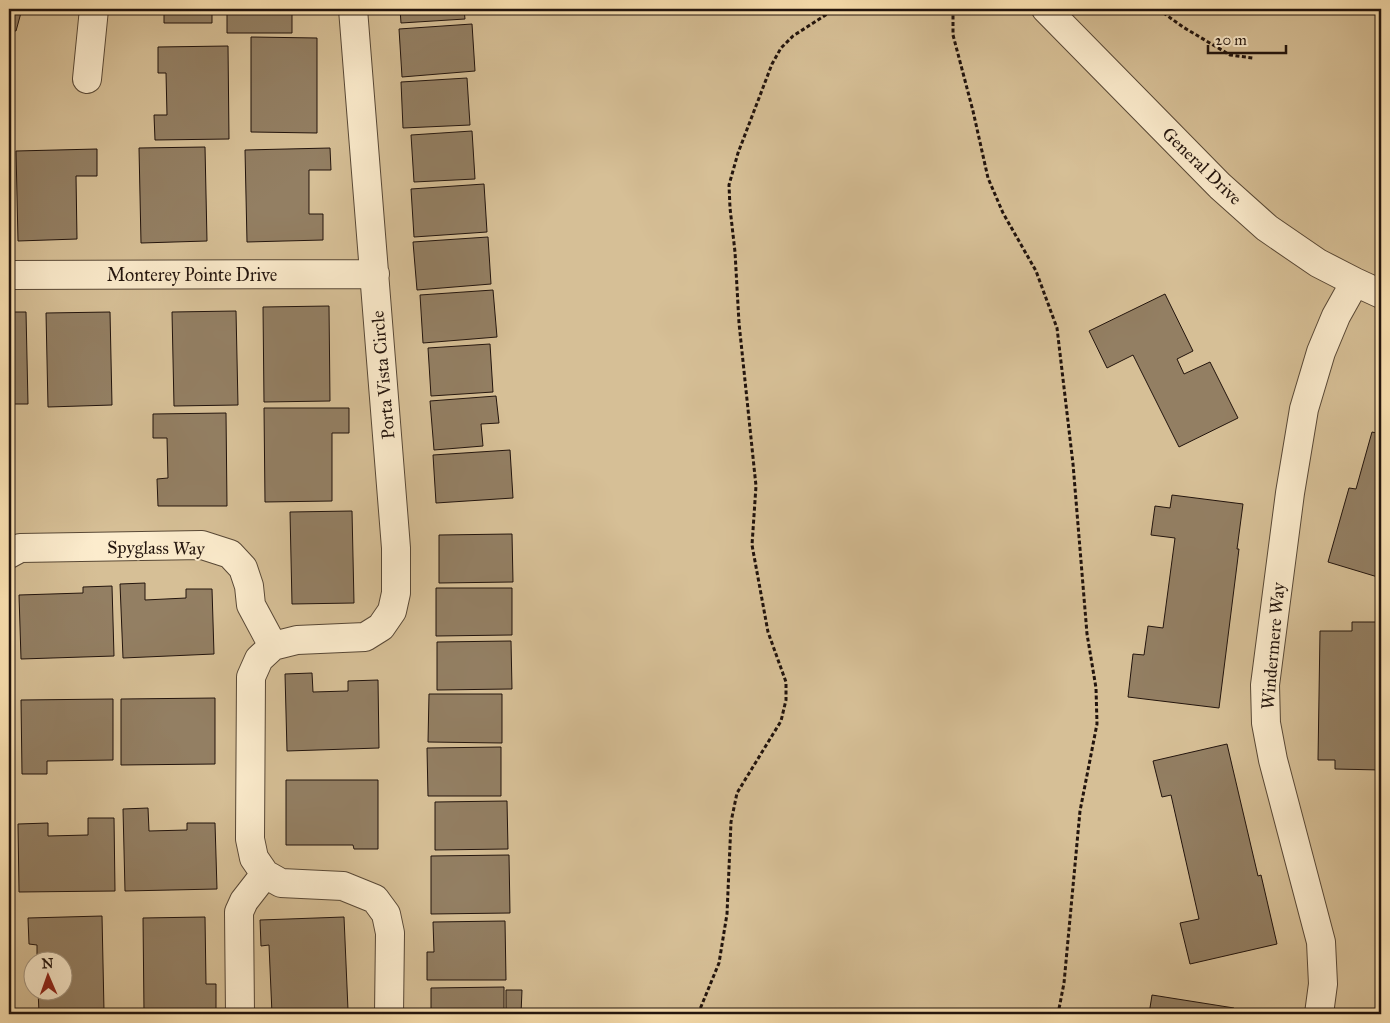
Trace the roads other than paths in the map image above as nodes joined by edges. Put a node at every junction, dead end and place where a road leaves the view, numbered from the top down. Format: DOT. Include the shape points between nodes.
graph roads {
  1 [pos="94,9"];
  2 [pos="353,9"];
  3 [pos="1046,9"];
  4 [pos="87,79"];
  5 [pos="375,274"];
  6 [pos="9,275"];
  7 [pos="1355,282"];
  8 [pos="1381,294"];
  9 [pos="9,554"];
  10 [pos="273,646"];
  11 [pos="265,874"];
  12 [pos="240,1014"];
  13 [pos="389,1014"];
  14 [pos="1319,1014"];
  1 -- 4 [label="street"];
  2 -- 5 [label="street, Porta Vista Circle"];
  3 -- 7 [label="street, General Drive" via="1220,186 1260,222 1318,262"];
  5 -- 6 [label="street, Monterey Pointe Drive"];
  5 -- 10 [label="street, Porta Vista Circle" via="396,548 396,593 392,611 381,627 365,637 297,640"];
  7 -- 8 [label="street, General Drive"];
  7 -- 14 [label="street, Windermere Way" via="1321,352 1304,409 1265,686 1266,723 1273,760 1321,942 1323,984"];
  9 -- 10 [label="street, Spyglass Way" via="20,548 202,545 230,554 243,568 251,605"];
  10 -- 11 [label="street" via="259,659 251,677 250,839 254,858"];
  11 -- 12 [label="street" via="239,912"];
  11 -- 13 [label="street" via="281,883 343,886 375,899 386,914 390,933"];
}
